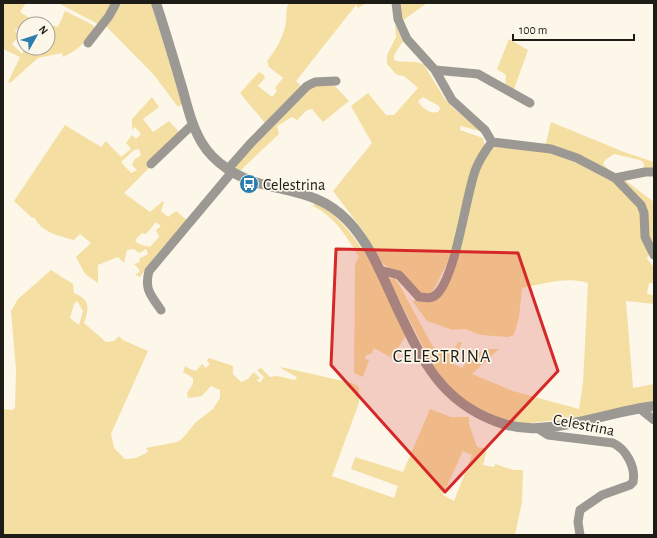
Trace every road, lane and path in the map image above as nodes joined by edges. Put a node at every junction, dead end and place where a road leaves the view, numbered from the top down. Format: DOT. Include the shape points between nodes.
graph roads {
  1 [pos="116,3"];
  2 [pos="156,3"];
  3 [pos="396,3"];
  4 [pos="88,43"];
  5 [pos="435,70"];
  6 [pos="336,81"];
  7 [pos="530,103"];
  8 [pos="193,124"];
  9 [pos="492,142"];
  10 [pos="151,164"];
  11 [pos="230,170"];
  12 [pos="654,172"];
  13 [pos="615,178"];
  14 [pos="654,255"];
  15 [pos="379,270"];
  16 [pos="162,310"];
  17 [pos="654,406"];
  18 [pos="639,408"];
  19 [pos="654,420"];
  20 [pos="537,428"];
  21 [pos="580,535"];
  1 -- 4 [label="street"];
  2 -- 8 [label="street, Celestrina"];
  3 -- 5 [label="street" via="398,19 407,39"];
  5 -- 7 [label="street" via="478,74"];
  5 -- 9 [label="street" via="452,100 486,130"];
  6 -- 11 [label="street" via="315,82 307,86 250,144"];
  8 -- 10 [label="street"];
  8 -- 11 [label="street, Celestrina" via="207,150"];
  9 -- 13 [label="street" via="551,148 578,158"];
  9 -- 15 [label="street" via="483,153 475,171 451,265 438,293 433,297 419,297 399,275"];
  11 -- 15 [label="street, Celestrina" via="247,180 302,193 328,204 350,223"];
  11 -- 16 [label="street" via="149,271 146,283 149,293"];
  12 -- 13 [label="street"];
  13 -- 14 [label="street" via="641,205 645,237"];
  15 -- 20 [label="street, Celestrina" via="425,363 446,391 468,410 482,416 503,424"];
  17 -- 18 [label="street, Celestrina"];
  18 -- 19 [label="street"];
  18 -- 20 [label="street, Celestrina" via="578,422"];
  20 -- 21 [label="street, Celestrina" via="548,435 612,443 620,447 627,456 633,471 633,482 602,495 580,510"];
}
